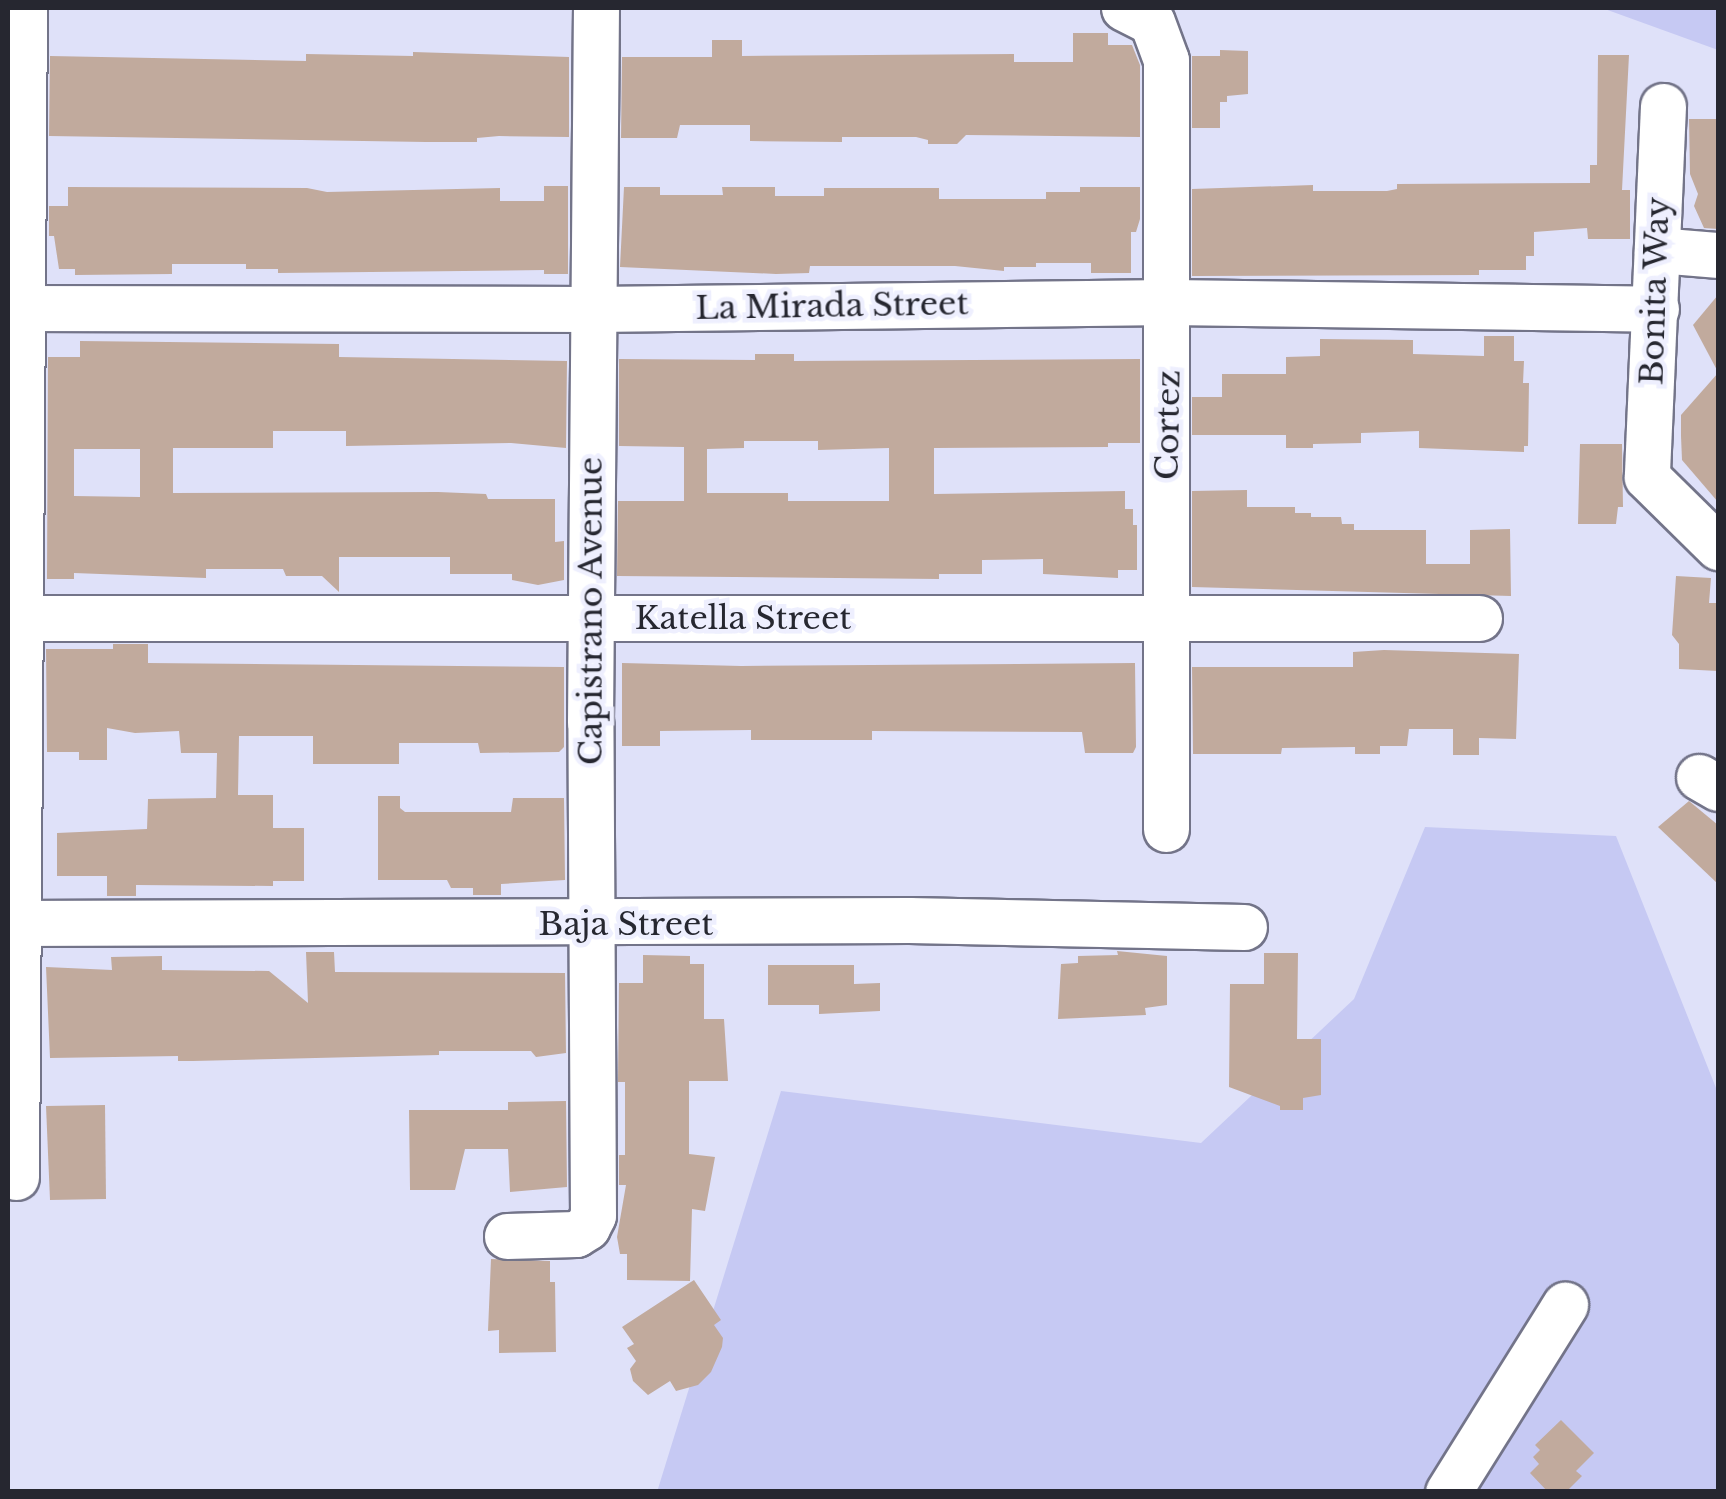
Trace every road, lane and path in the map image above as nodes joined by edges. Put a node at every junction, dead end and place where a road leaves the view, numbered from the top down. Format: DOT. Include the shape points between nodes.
graph roads {
  1 [pos="24,8"];
  2 [pos="596,8"];
  3 [pos="1138,15"];
  4 [pos="1663,106"];
  5 [pos="1656,250"];
  6 [pos="1718,255"];
  7 [pos="1170,302"];
  8 [pos="15,308"];
  9 [pos="594,309"];
  10 [pos="1656,309"];
  11 [pos="1718,547"];
  12 [pos="590,617"];
  13 [pos="13,618"];
  14 [pos="1166,618"];
  15 [pos="1478,618"];
  16 [pos="1166,830"];
  17 [pos="13,923"];
  18 [pos="593,925"];
  19 [pos="1244,927"];
  20 [pos="16,1176"];
  21 [pos="507,1236"];
  22 [pos="1566,1305"];
  23 [pos="1448,1492"];
  1 -- 8 [label="street"];
  2 -- 9 [label="street, Capistrano Avenue"];
  3 -- 7 [label="street, Cortez" via="1166,60"];
  4 -- 5 [label="street, Bonita Way"];
  5 -- 6 [label="street"];
  5 -- 10 [label="street, Bonita Way"];
  7 -- 9 [label="street, La Mirada Street"];
  7 -- 10 [label="street, La Mirada Street"];
  7 -- 14 [label="street, Cortez"];
  8 -- 9 [label="street, La Mirada Street"];
  8 -- 13 [label="street"];
  9 -- 12 [label="street, Capistrano Avenue"];
  10 -- 11 [label="street, Bonita Way" via="1648,477"];
  12 -- 13 [label="street, Katella Street"];
  12 -- 14 [label="street, Katella Street"];
  12 -- 18 [label="street, Capistrano Avenue"];
  13 -- 17 [label="street"];
  14 -- 15 [label="street, Katella Street"];
  14 -- 16 [label="street, Cortez"];
  17 -- 18 [label="street, Baja Street"];
  17 -- 20 [label="street"];
  18 -- 19 [label="street, Baja Street" via="908,920"];
  18 -- 21 [label="street, Capistrano Avenue" via="592,1214 576,1234"];
  22 -- 23 [label="street"];
}
